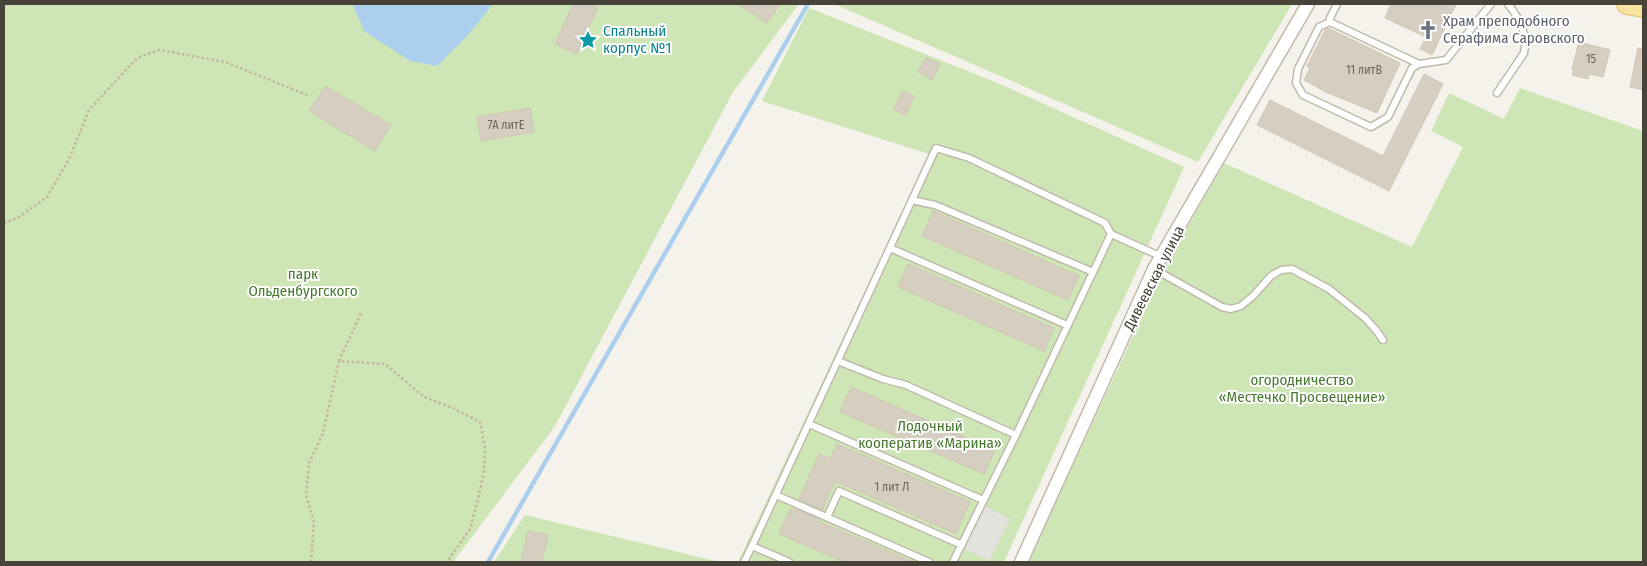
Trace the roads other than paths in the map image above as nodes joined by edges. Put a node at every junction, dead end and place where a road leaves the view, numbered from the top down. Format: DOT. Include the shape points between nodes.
graph roads {
  1 [pos="1308,4"];
  2 [pos="1337,4"];
  3 [pos="1492,4"];
  4 [pos="1508,4"];
  5 [pos="1627,4"];
  6 [pos="1643,7"];
  7 [pos="1330,22"];
  8 [pos="1419,64"];
  9 [pos="1497,92"];
  10 [pos="912,200"];
  11 [pos="1111,234"];
  12 [pos="890,248"];
  13 [pos="1162,257"];
  14 [pos="1154,270"];
  15 [pos="1093,272"];
  16 [pos="1067,325"];
  17 [pos="1382,340"];
  18 [pos="838,361"];
  19 [pos="809,424"];
  20 [pos="1016,435"];
  21 [pos="776,495"];
  22 [pos="983,500"];
  23 [pos="827,517"];
  24 [pos="962,545"];
  25 [pos="752,546"];
  26 [pos="744,562"];
  27 [pos="789,562"];
  28 [pos="929,562"];
  29 [pos="953,562"];
  30 [pos="1022,562"];
  1 -- 13 [label="street, Дивеевская улица"];
  2 -- 7 [label="lane"];
  3 -- 8 [label="lane" via="1446,60"];
  4 -- 9 [label="lane" via="1522,27 1526,46"];
  5 -- 6 [label="main road"];
  7 -- 8 [label="lane"];
  7 -- 8 [label="lane" via="1319,27 1298,69 1296,83 1303,95 1371,127 1388,117 1412,68"];
  10 -- 11 [label="lane" via="936,148 969,158 1105,223"];
  10 -- 12 [label="lane"];
  10 -- 15 [label="lane" via="935,205"];
  11 -- 13 [label="lane"];
  11 -- 15 [label="lane"];
  12 -- 16 [label="lane"];
  12 -- 18 [label="lane"];
  13 -- 14 [label="street, Дивеевская улица"];
  14 -- 17 [label="lane" via="1231,309 1246,302 1280,270 1292,269 1329,289 1364,318"];
  14 -- 30 [label="street, Дивеевская улица"];
  15 -- 16 [label="lane"];
  16 -- 20 [label="lane"];
  18 -- 19 [label="lane"];
  18 -- 20 [label="lane" via="906,385"];
  19 -- 21 [label="lane"];
  19 -- 22 [label="lane"];
  20 -- 22 [label="lane"];
  21 -- 23 [label="lane"];
  21 -- 25 [label="lane"];
  22 -- 24 [label="lane"];
  23 -- 24 [label="lane" via="839,491"];
  23 -- 28 [label="lane"];
  24 -- 29 [label="lane"];
  25 -- 26 [label="lane"];
  25 -- 27 [label="lane"];
}
